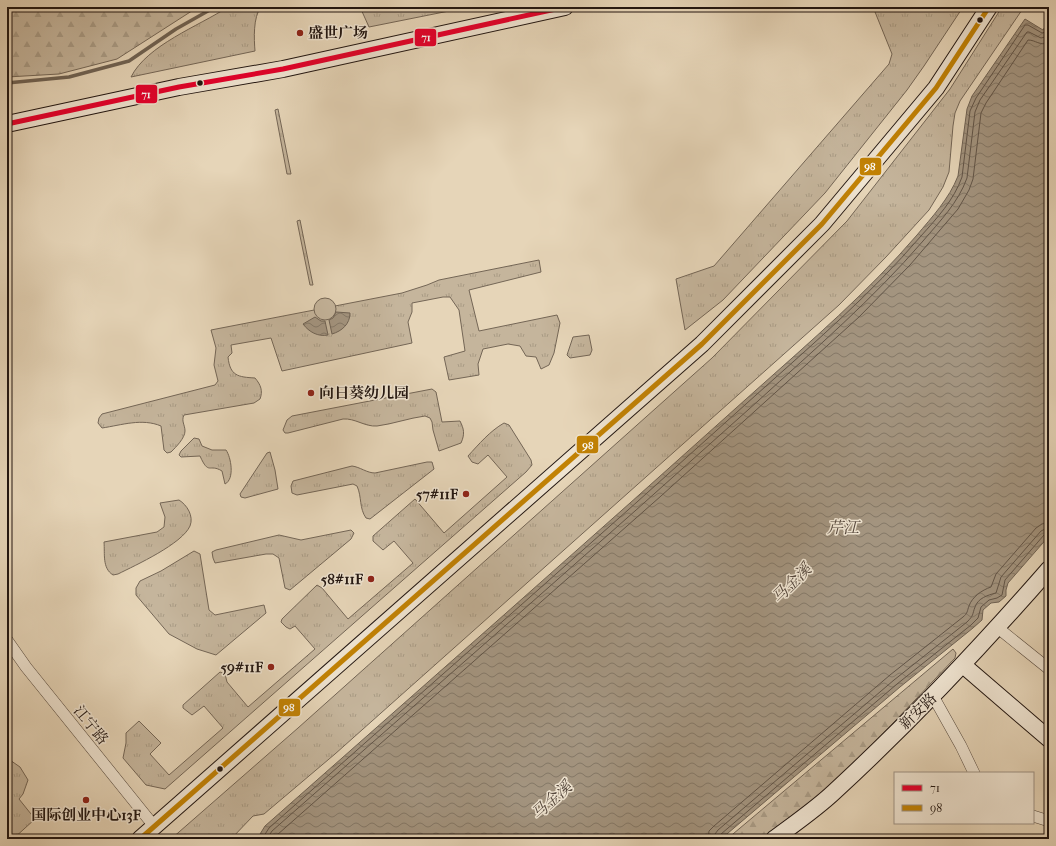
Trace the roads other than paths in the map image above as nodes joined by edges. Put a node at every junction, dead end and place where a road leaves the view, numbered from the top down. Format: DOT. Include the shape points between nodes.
graph roads {
  1 [pos="565,7"];
  2 [pos="989,7"];
  3 [pos="7,124"];
  4 [pos="1049,569"];
  5 [pos="998,628"];
  6 [pos="7,640"];
  7 [pos="964,665"];
  8 [pos="1049,669"];
  9 [pos="933,696"];
  10 [pos="1049,739"];
  11 [pos="974,772"];
  12 [pos="1034,816"];
  13 [pos="1049,821"];
  14 [pos="154,826"];
  15 [pos="140,839"];
  16 [pos="774,839"];
  1 -- 3 [label="street" via="283,69 179,87"];
  2 -- 14 [label="street" via="936,88 822,224 702,344"];
  4 -- 5 [label="street, 新安路"];
  5 -- 7 [label="street, 新安路"];
  5 -- 8 [label="street"];
  6 -- 14 [label="street, 江宁路"];
  7 -- 9 [label="street, 新安路"];
  7 -- 10 [label="street"];
  9 -- 11 [label="street"];
  9 -- 16 [label="street, 新安路" via="833,793"];
  12 -- 13 [label="street"];
  14 -- 15 [label="street"];
}
